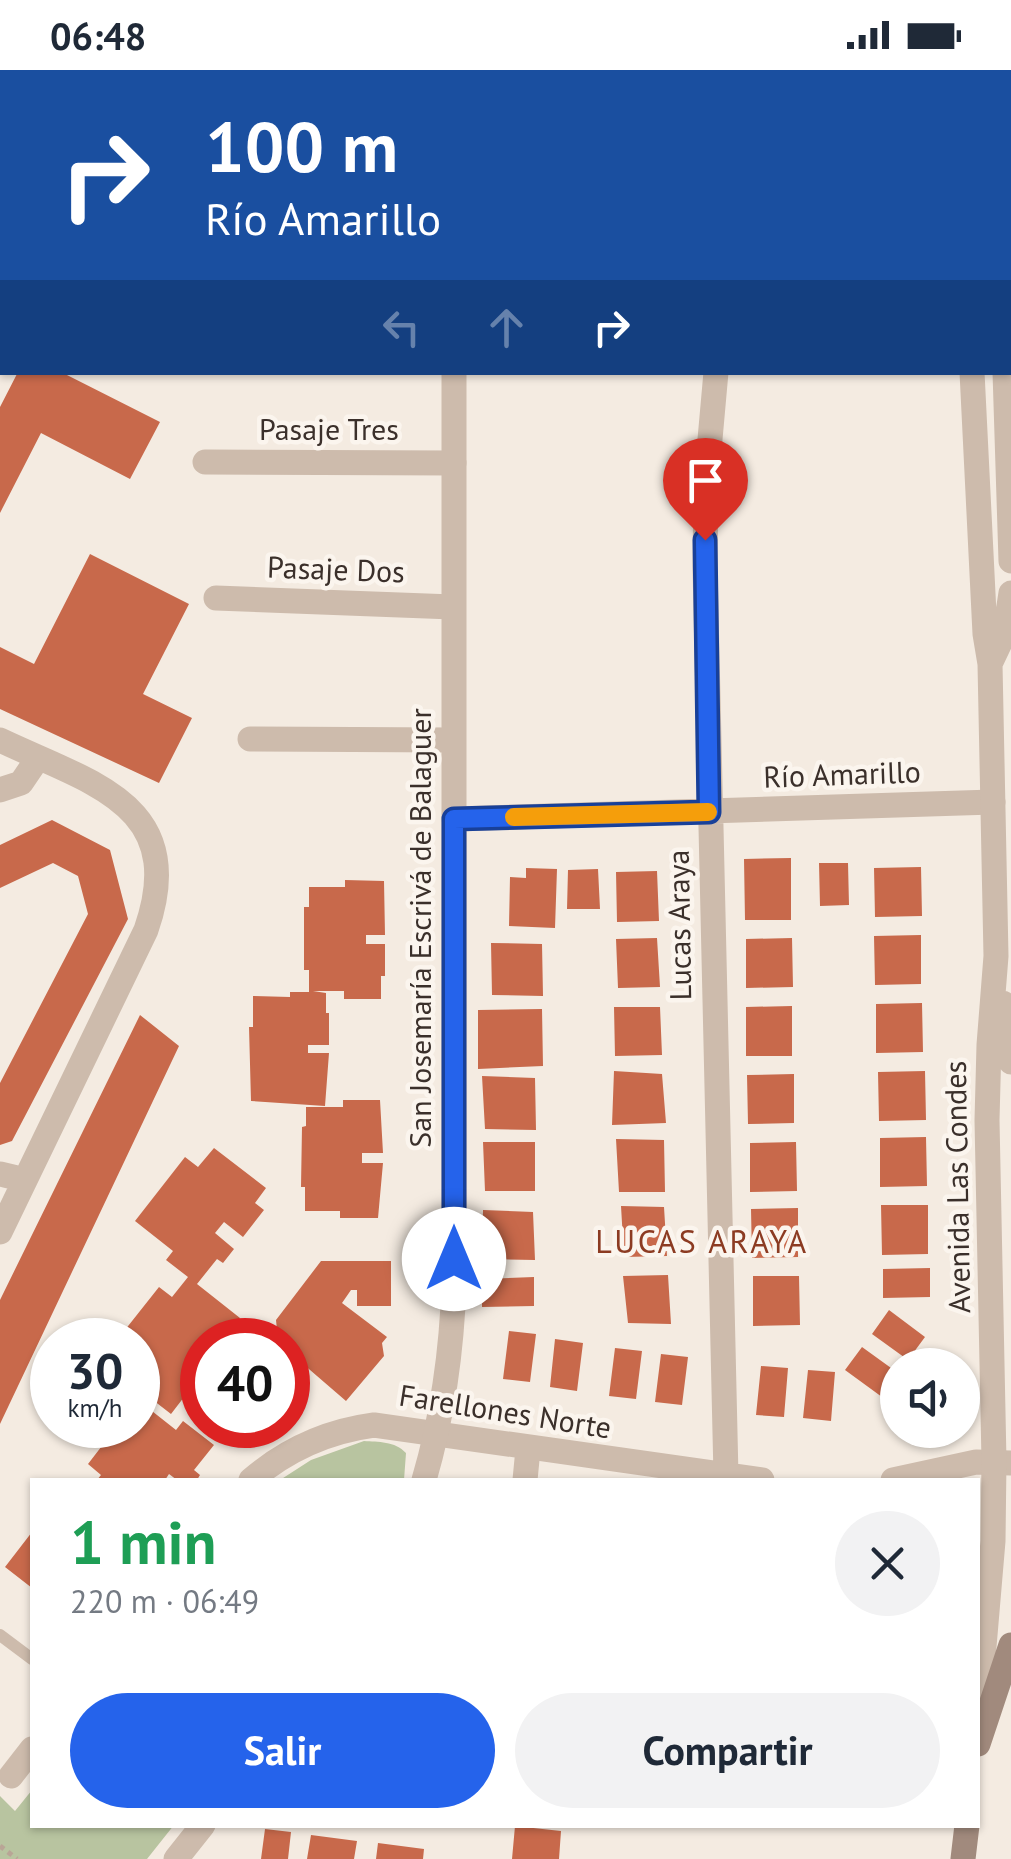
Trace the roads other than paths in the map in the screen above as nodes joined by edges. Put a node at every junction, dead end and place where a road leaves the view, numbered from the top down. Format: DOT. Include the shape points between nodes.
graph roads {
  1 [pos="454,375"];
  2 [pos="716,375"];
  3 [pos="972,375"];
  4 [pos="1004,375"];
  5 [pos="204,462"];
  6 [pos="454,463"];
  7 [pos="1011,561"];
  8 [pos="1011,593"];
  9 [pos="216,598"];
  10 [pos="454,608"];
  11 [pos="1001,663"];
  12 [pos="250,739"];
  13 [pos="0,740"];
  14 [pos="452,740"];
  15 [pos="38,758"];
  16 [pos="0,790"];
  17 [pos="993,802"];
  18 [pos="709,812"];
  19 [pos="454,819"];
  20 [pos="996,956"];
  21 [pos="1011,1062"];
  22 [pos="13,1177"];
  23 [pos="0,1232"];
  24 [pos="437,1434"];
  25 [pos="528,1449"];
  26 [pos="1003,1462"];
  27 [pos="630,1471"];
  28 [pos="726,1476"];
  29 [pos="254,1478"];
  30 [pos="425,1478"];
  31 [pos="525,1478"];
  32 [pos="744,1478"];
  33 [pos="905,1478"];
  34 [pos="0,1635"];
  35 [pos="1011,1645"];
  36 [pos="30,1658"];
  37 [pos="980,1694"];
  38 [pos="980,1738"];
  39 [pos="30,1751"];
  40 [pos="11,1776"];
  41 [pos="202,1828"];
  42 [pos="967,1828"];
  43 [pos="176,1859"];
  44 [pos="963,1859"];
  1 -- 6 [label="street, San Josemaría Escrivá de Balaguer"];
  2 -- 18 [label="street, Lucas Araya" via="706,484"];
  3 -- 11 [label="street, Avenida Las Condes" via="984,634"];
  4 -- 7 [label="street"];
  5 -- 6 [label="street, Pasaje Tres"];
  6 -- 10 [label="street, San Josemaría Escrivá de Balaguer"];
  8 -- 11 [label="street, Avenida Las Condes"];
  9 -- 10 [label="street, Pasaje Dos"];
  10 -- 14 [label="street, San Josemaría Escrivá de Balaguer"];
  11 -- 17 [label="street, Avenida Las Condes"];
  12 -- 14 [label="street"];
  13 -- 15 [label="street"];
  14 -- 19 [label="street, San Josemaría Escrivá de Balaguer"];
  15 -- 16 [label="street" via="21,783"];
  15 -- 22 [label="street" via="128,806 149,834 158,890 146,930"];
  17 -- 18 [label="street, Río Amarillo"];
  17 -- 20 [label="street, Avenida Las Condes"];
  18 -- 19 [label="street, Río Amarillo"];
  18 -- 28 [label="street, Lucas Araya"];
  19 -- 24 [label="street, San Josemaría Escrivá de Balaguer" via="454,1282"];
  20 -- 21 [label="street, Avenida Las Condes"];
  20 -- 26 [label="street, Avenida Las Condes" via="988,1120"];
  22 -- 23 [label="street"];
  24 -- 25 [label="street, Farellones Norte"];
  24 -- 29 [label="street, Farellones Norte" via="374,1425 332,1433"];
  24 -- 30 [label="street, San Josemaría Escrivá de Balaguer"];
  25 -- 27 [label="street, Farellones Norte"];
  25 -- 31 [label="street"];
  26 -- 33 [label="street"];
  26 -- 37 [label="street, Avenida Las Condes"];
  27 -- 28 [label="street, Farellones Norte"];
  28 -- 32 [label="street, Farellones Norte"];
  34 -- 36 [label="lane"];
  35 -- 38 [label="main road"];
  39 -- 40 [label="street"];
  41 -- 43 [label="street"];
  42 -- 44 [label="main road"];
}
